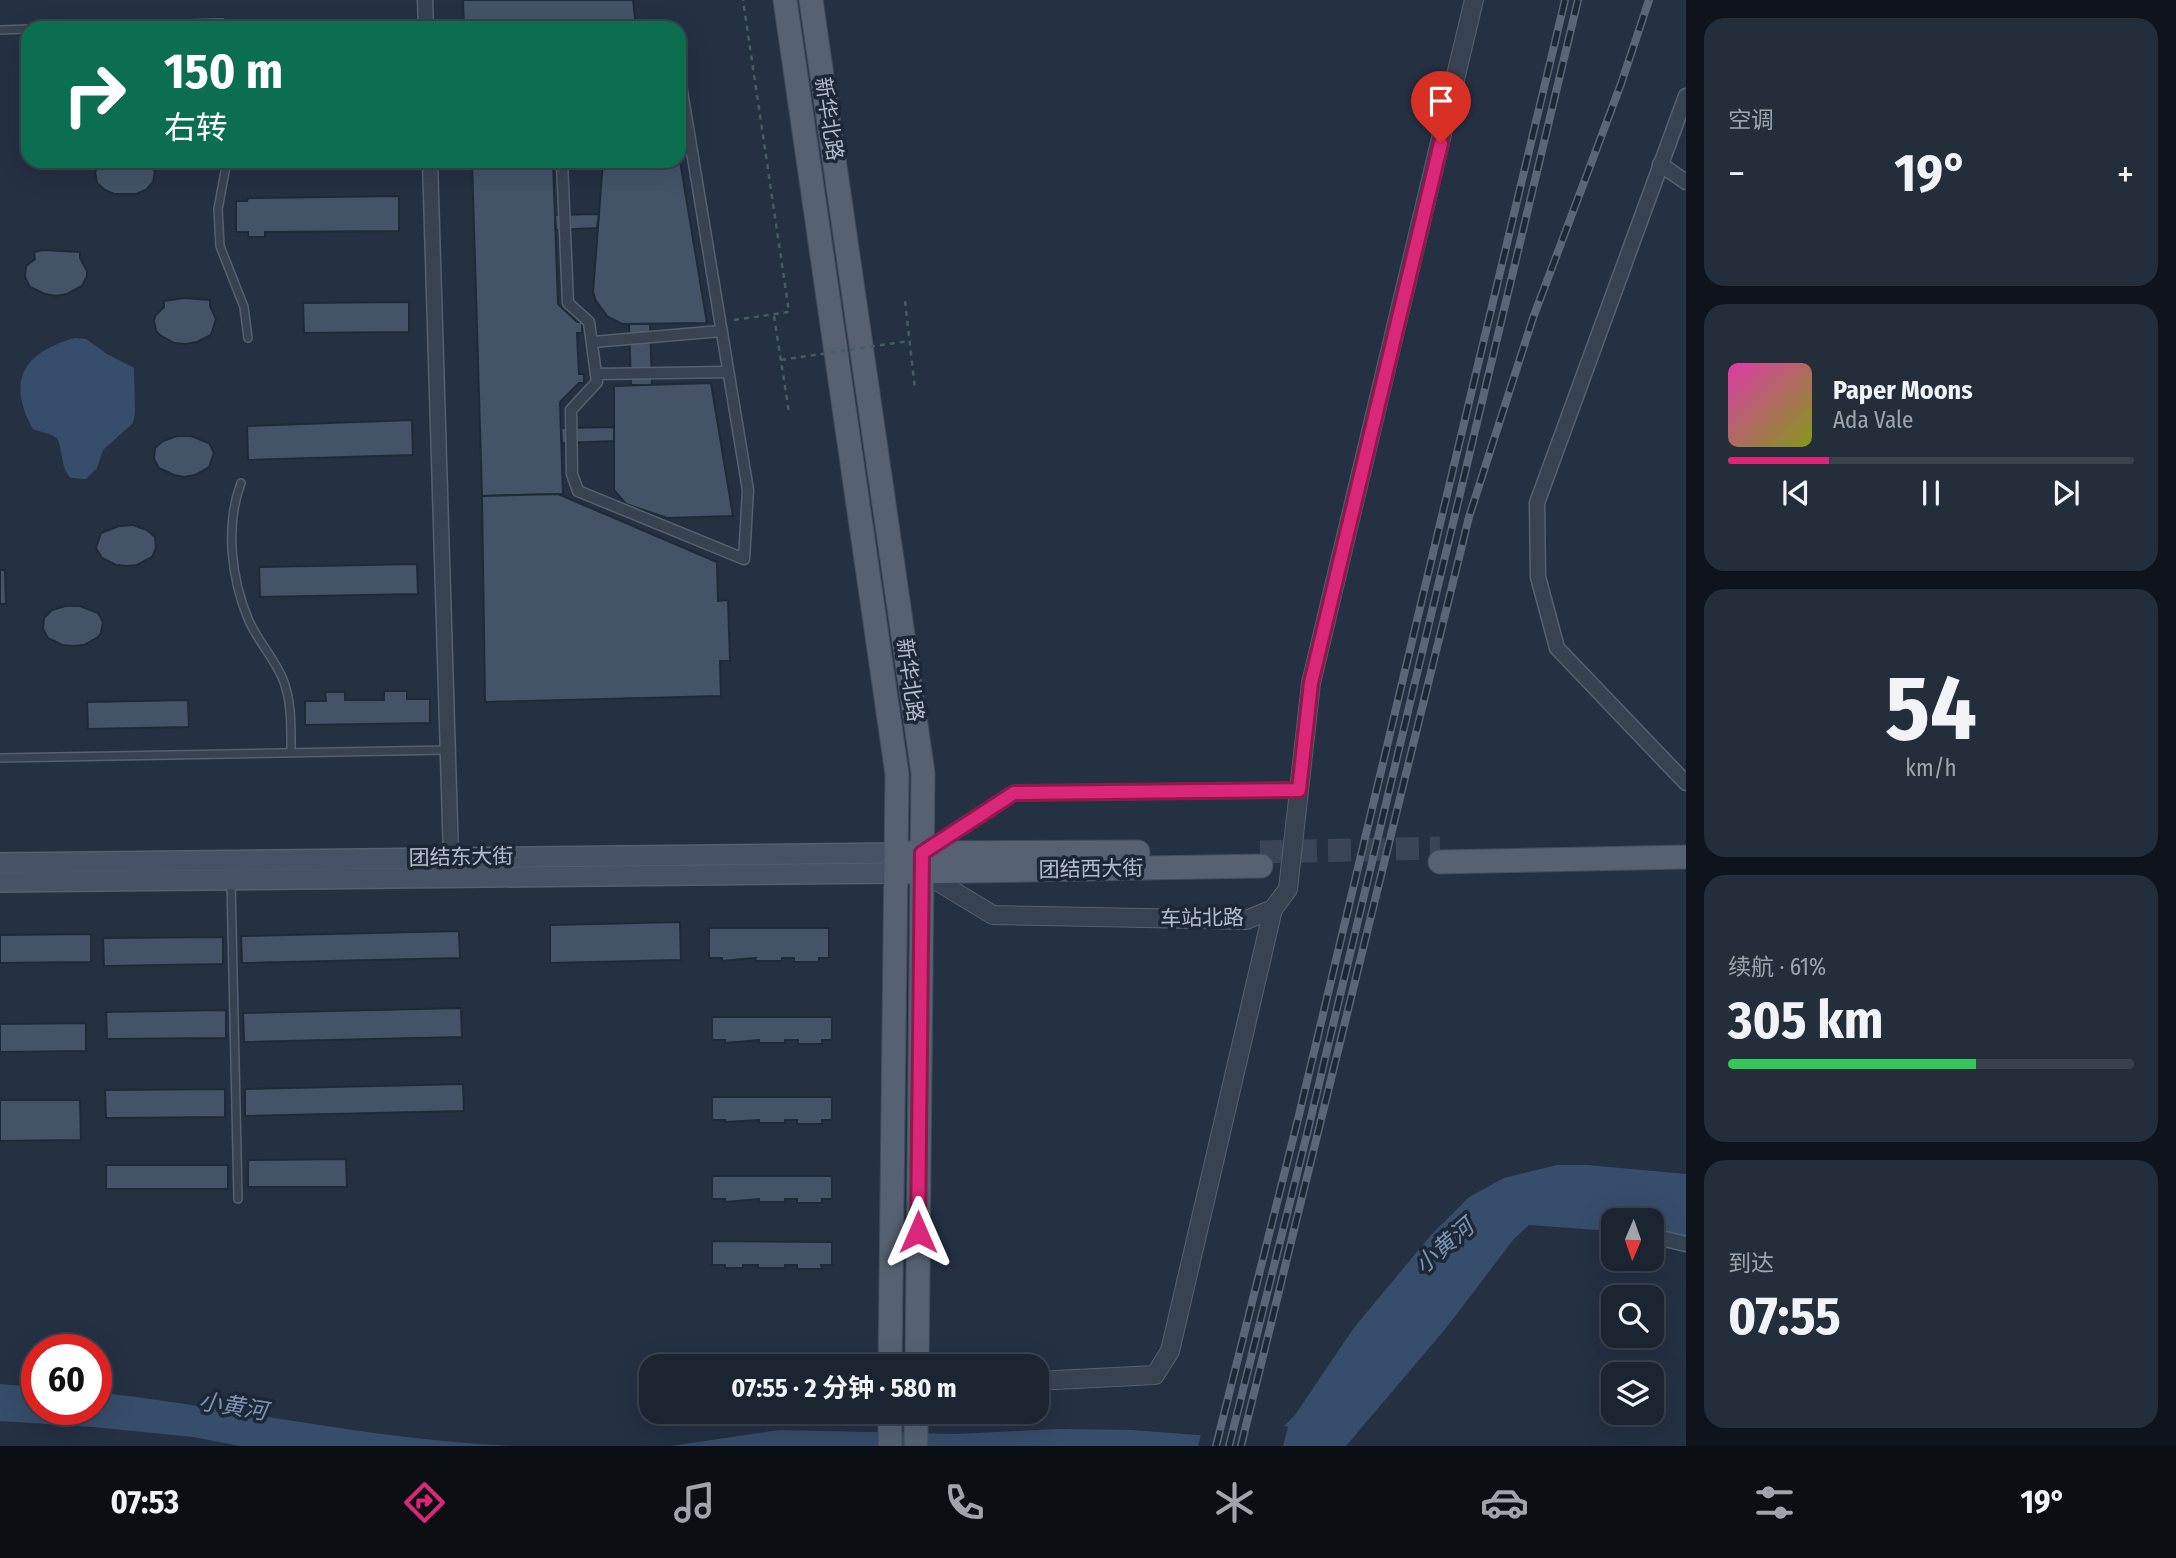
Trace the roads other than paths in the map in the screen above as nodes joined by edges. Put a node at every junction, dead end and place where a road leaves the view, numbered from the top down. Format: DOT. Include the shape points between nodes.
graph roads {
  1 [pos="425,0"];
  2 [pos="785,0"];
  3 [pos="811,0"];
  4 [pos="1474,0"];
  5 [pos="426,21"];
  6 [pos="21,29"];
  7 [pos="0,30"];
  8 [pos="1686,96"];
  9 [pos="686,115"];
  10 [pos="1660,164"];
  11 [pos="226,168"];
  12 [pos="430,168"];
  13 [pos="562,168"];
  14 [pos="1686,183"];
  15 [pos="721,327"];
  16 [pos="248,338"];
  17 [pos="593,342"];
  18 [pos="728,372"];
  19 [pos="596,374"];
  20 [pos="241,483"];
  21 [pos="448,750"];
  22 [pos="291,752"];
  23 [pos="0,758"];
  24 [pos="1686,783"];
  25 [pos="1299,790"];
  26 [pos="1686,843"];
  27 [pos="451,857"];
  28 [pos="1686,858"];
  29 [pos="1261,859"];
  30 [pos="922,862"];
  31 [pos="0,863"];
  32 [pos="896,863"];
  33 [pos="231,879"];
  34 [pos="0,882"];
  35 [pos="1273,909"];
  36 [pos="238,1199"];
  37 [pos="1664,1239"];
  38 [pos="1686,1244"];
  39 [pos="890,1354"];
  40 [pos="917,1354"];
  41 [pos="1049,1380"];
  1 -- 5 [label="street"];
  2 -- 32 [label="main road, 新华北路" via="897,774"];
  3 -- 30 [label="main road, 新华北路" via="923,772"];
  4 -- 25 [label="street, 车站北路" via="1311,683"];
  6 -- 7 [label="lane"];
  8 -- 10 [label="street"];
  9 -- 15 [label="street"];
  10 -- 14 [label="street"];
  10 -- 24 [label="street" via="1537,503 1538,577 1557,648"];
  11 -- 16 [label="lane" via="218,209 220,246 244,307"];
  12 -- 21 [label="street"];
  13 -- 17 [label="street" via="568,303 589,322"];
  15 -- 17 [label="street"];
  15 -- 18 [label="street"];
  17 -- 19 [label="street"];
  18 -- 19 [label="street"];
  18 -- 19 [label="street" via="748,489 744,559 578,491 572,474 571,410 597,383"];
  20 -- 22 [label="lane" via="231,523 236,576 249,620 289,698"];
  21 -- 22 [label="lane"];
  21 -- 27 [label="street"];
  22 -- 23 [label="lane"];
  25 -- 30 [label="street" via="1014,793"];
  25 -- 35 [label="street, 车站北路" via="1288,889"];
  26 -- 28 [label="main road" via="1440,855"];
  27 -- 31 [label="main road, 团结东大街"];
  27 -- 32 [label="main road, 团结东大街"];
  29 -- 30 [label="main road, 团结西大街"];
  30 -- 32 [label="main road, 团结东大街"];
  30 -- 35 [label="street, 车站北路" via="993,915 1228,921 1246,920"];
  30 -- 40 [label="main road, 新华北路"];
  32 -- 33 [label="main road, 团结东大街"];
  32 -- 39 [label="main road, 新华北路"];
  33 -- 34 [label="main road, 团结东大街"];
  33 -- 36 [label="lane"];
  35 -- 41 [label="street" via="1170,1351 1155,1375"];
  37 -- 38 [label="street"];
}
